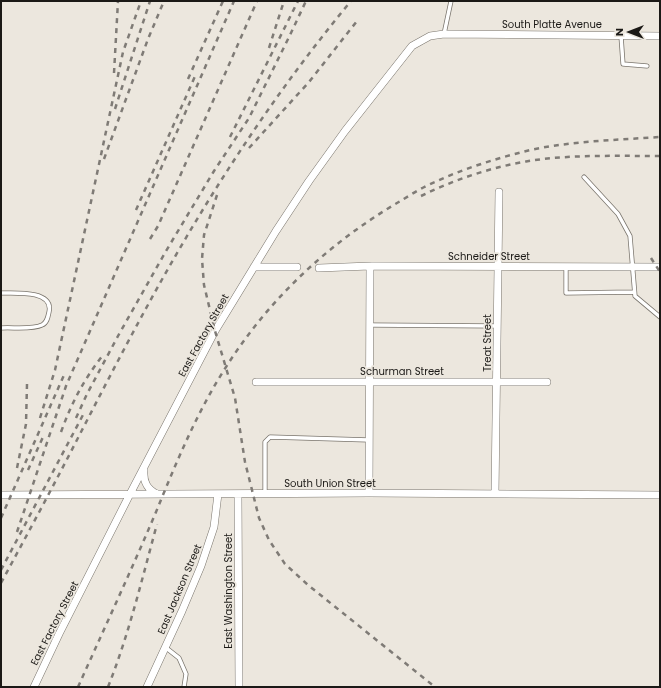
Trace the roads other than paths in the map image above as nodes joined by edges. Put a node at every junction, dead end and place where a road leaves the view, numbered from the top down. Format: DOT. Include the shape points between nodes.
graph roads {
  1 [pos="451,1"];
  2 [pos="444,34"];
  3 [pos="621,35"];
  4 [pos="660,36"];
  5 [pos="647,66"];
  6 [pos="584,176"];
  7 [pos="499,192"];
  8 [pos="370,266"];
  9 [pos="497,266"];
  10 [pos="254,267"];
  11 [pos="297,267"];
  12 [pos="566,267"];
  13 [pos="632,267"];
  14 [pos="660,267"];
  15 [pos="319,268"];
  16 [pos="634,292"];
  17 [pos="1,293"];
  18 [pos="660,317"];
  19 [pos="370,325"];
  20 [pos="497,326"];
  21 [pos="1,328"];
  22 [pos="370,381"];
  23 [pos="496,381"];
  24 [pos="256,382"];
  25 [pos="547,382"];
  26 [pos="369,440"];
  27 [pos="145,467"];
  28 [pos="369,493"];
  29 [pos="1,494"];
  30 [pos="130,494"];
  31 [pos="157,494"];
  32 [pos="218,494"];
  33 [pos="238,494"];
  34 [pos="265,494"];
  35 [pos="496,494"];
  36 [pos="660,495"];
  37 [pos="165,647"];
  38 [pos="34,687"];
  39 [pos="147,687"];
  40 [pos="184,687"];
  41 [pos="239,687"];
  1 -- 2 [label="lane"];
  2 -- 3 [label="street, South Platte Avenue"];
  2 -- 10 [label="street, East Factory Street" via="430,36 412,46 314,174"];
  3 -- 4 [label="street, South Platte Avenue"];
  3 -- 5 [label="lane" via="623,64"];
  6 -- 13 [label="lane" via="618,214 630,236"];
  7 -- 9 [label="street, Treat Street"];
  8 -- 9 [label="street, Schneider Street"];
  8 -- 15 [label="street, Schneider Street"];
  8 -- 19 [label="street"];
  9 -- 12 [label="street, Schneider Street"];
  9 -- 20 [label="street, Treat Street"];
  10 -- 11 [label="street"];
  10 -- 27 [label="street, East Factory Street" via="215,331"];
  12 -- 13 [label="street, Schneider Street"];
  12 -- 16 [label="lane" via="566,293"];
  13 -- 14 [label="street, Schneider Street"];
  13 -- 16 [label="lane"];
  16 -- 18 [label="lane" via="635,296"];
  17 -- 21 [label="lane" via="41,296 50,308 44,324 35,327"];
  19 -- 20 [label="lane"];
  19 -- 22 [label="street"];
  20 -- 23 [label="street, Treat Street"];
  22 -- 23 [label="street, Schurman Street"];
  22 -- 24 [label="street, Schurman Street"];
  22 -- 26 [label="street"];
  23 -- 25 [label="street, Schurman Street"];
  23 -- 35 [label="street, Treat Street"];
  26 -- 28 [label="street"];
  26 -- 34 [label="lane" via="270,436 265,442"];
  27 -- 30 [label="street, East Factory Street"];
  27 -- 31 [label="street" via="146,485"];
  28 -- 34 [label="street, South Union Street"];
  28 -- 35 [label="street, South Union Street"];
  29 -- 30 [label="street, South Union Street"];
  30 -- 31 [label="street, South Union Street"];
  30 -- 38 [label="street, East Factory Street"];
  31 -- 32 [label="street, South Union Street"];
  32 -- 33 [label="street, South Union Street"];
  32 -- 37 [label="street, East Jackson Street" via="212,536"];
  33 -- 34 [label="street, South Union Street"];
  33 -- 41 [label="street, East Washington Street"];
  35 -- 36 [label="street, South Union Street"];
  37 -- 39 [label="street, East Jackson Street"];
  37 -- 40 [label="lane" via="178,658 186,674"];
}
